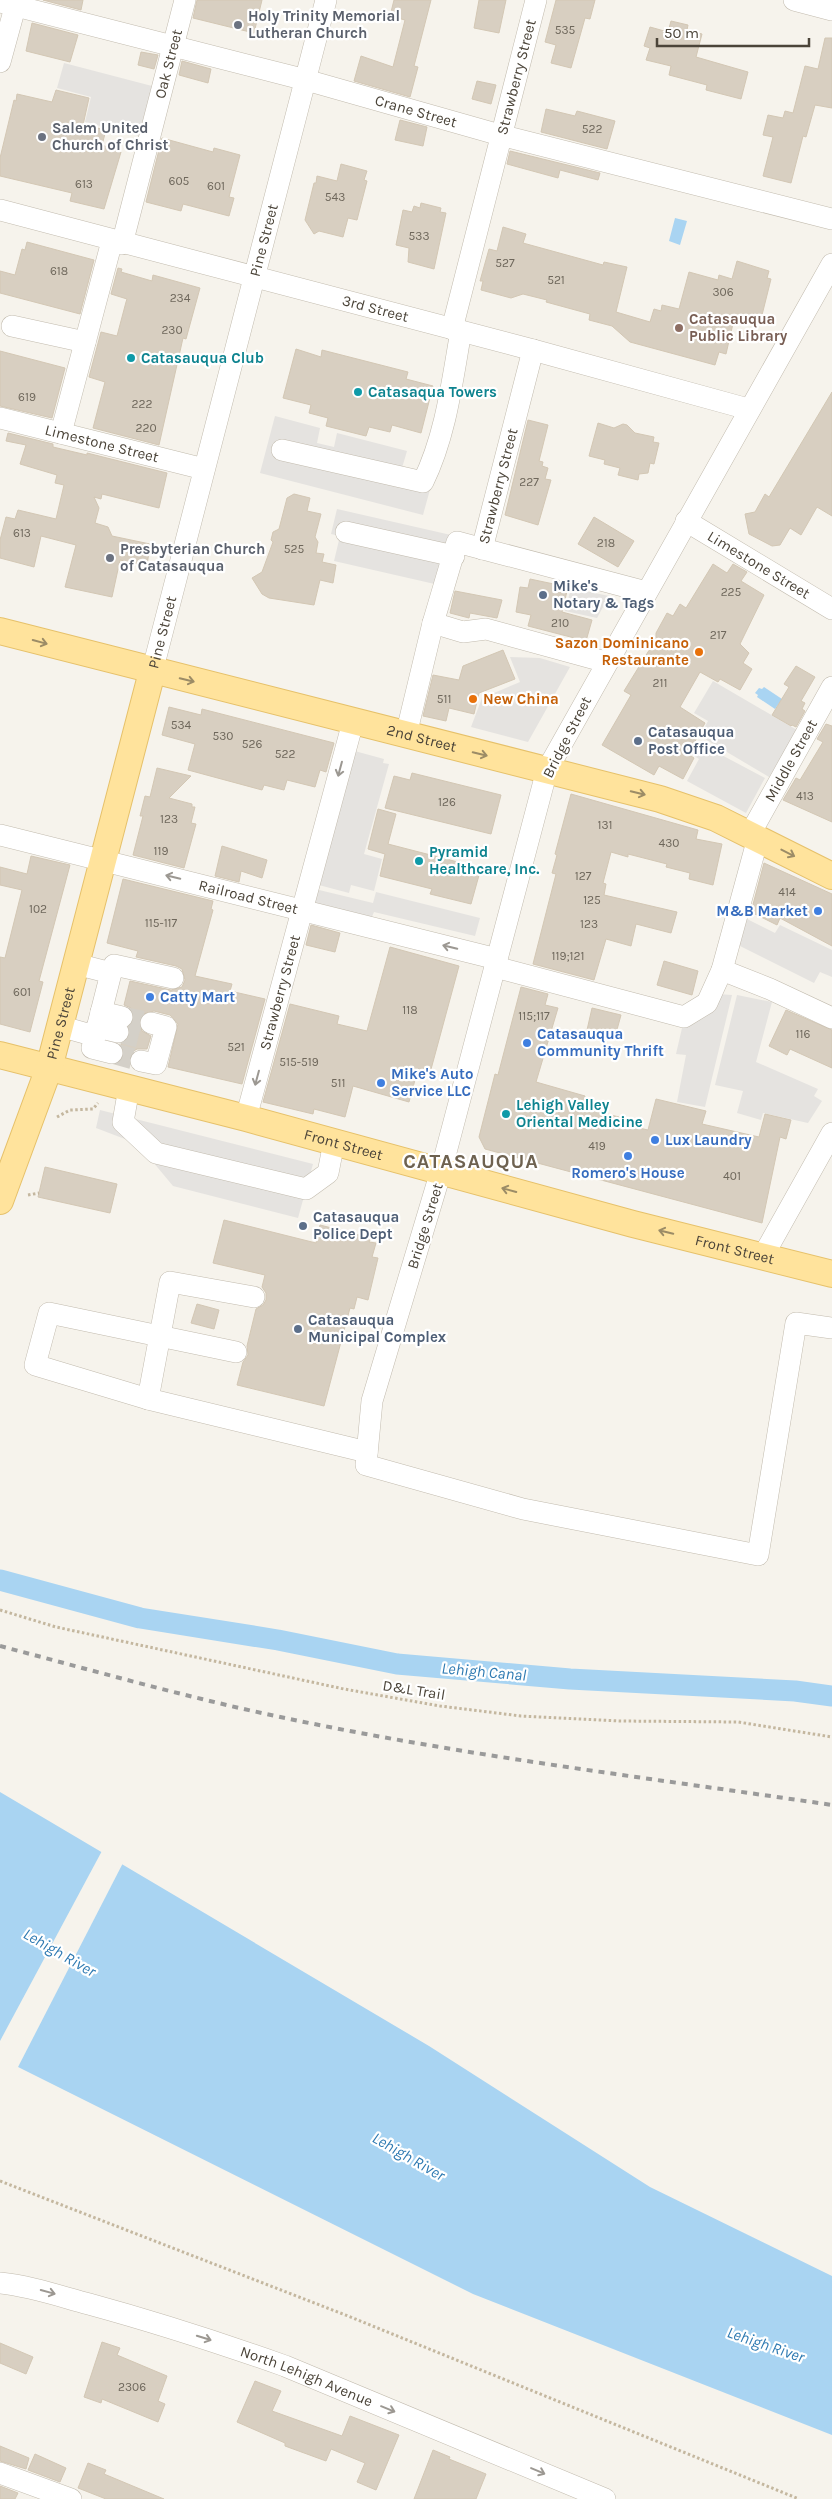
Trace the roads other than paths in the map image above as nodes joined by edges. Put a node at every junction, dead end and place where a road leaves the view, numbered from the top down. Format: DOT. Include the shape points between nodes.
graph roads {
  1 [pos="185,0"];
  2 [pos="326,0"];
  3 [pos="536,0"];
  4 [pos="794,0"];
  5 [pos="11,2"];
  6 [pos="832,10"];
  7 [pos="174,46"];
  8 [pos="0,62"];
  9 [pos="306,80"];
  10 [pos="500,135"];
  11 [pos="0,210"];
  12 [pos="832,219"];
  13 [pos="117,242"];
  14 [pos="832,264"];
  15 [pos="254,278"];
  16 [pos="12,326"];
  17 [pos="456,330"];
  18 [pos="85,342"];
  19 [pos="533,350"];
  20 [pos="748,409"];
  21 [pos="0,418"];
  22 [pos="61,433"];
  23 [pos="282,450"];
  24 [pos="204,469"];
  25 [pos="686,521"];
  26 [pos="346,532"];
  27 [pos="482,549"];
  28 [pos="454,556"];
  29 [pos="646,592"];
  30 [pos="832,609"];
  31 [pos="433,623"];
  32 [pos="0,631"];
  33 [pos="606,662"];
  34 [pos="152,672"];
  35 [pos="832,687"];
  36 [pos="353,722"];
  37 [pos="406,735"];
  38 [pos="546,770"];
  39 [pos="0,835"];
  40 [pos="754,836"];
  41 [pos="103,860"];
  42 [pos="832,876"];
  43 [pos="302,910"];
  44 [pos="496,963"];
  45 [pos="76,964"];
  46 [pos="722,970"];
  47 [pos="111,973"];
  48 [pos="173,978"];
  49 [pos="684,1017"];
  50 [pos="832,1018"];
  51 [pos="120,1024"];
  52 [pos="98,1025"];
  53 [pos="59,1026"];
  54 [pos="153,1035"];
  55 [pos="112,1053"];
  56 [pos="0,1055"];
  57 [pos="49,1068"];
  58 [pos="138,1090"];
  59 [pos="246,1118"];
  60 [pos="832,1133"];
  61 [pos="334,1142"];
  62 [pos="441,1171"];
  63 [pos="1,1197"];
  64 [pos="763,1256"];
  65 [pos="832,1274"];
  66 [pos="254,1297"];
  67 [pos="832,1328"];
  68 [pos="158,1335"];
  69 [pos="236,1352"];
  70 [pos="148,1399"];
  71 [pos="367,1452"];
  72 [pos="0,2283"];
  73 [pos="0,2473"];
  74 [pos="71,2499"];
  75 [pos="605,2499"];
  1 -- 7 [label="street, Oak Street"];
  2 -- 9 [label="street, Pine Street"];
  3 -- 10 [label="street, Strawberry Street"];
  4 -- 6 [label="street"];
  5 -- 7 [label="street, Crane Street"];
  5 -- 8 [label="street"];
  7 -- 9 [label="street, Crane Street"];
  7 -- 13 [label="street, Oak Street"];
  9 -- 10 [label="street, Crane Street"];
  9 -- 15 [label="street, Pine Street"];
  10 -- 12 [label="street, Crane Street"];
  10 -- 17 [label="street, Strawberry Street"];
  11 -- 13 [label="street, 3rd Street"];
  13 -- 15 [label="street, 3rd Street"];
  13 -- 18 [label="street, Oak Street"];
  14 -- 20 [label="street, Bridge Street"];
  15 -- 17 [label="street, 3rd Street"];
  15 -- 24 [label="street, Pine Street"];
  16 -- 18 [label="street"];
  17 -- 19 [label="street, 3rd Street"];
  17 -- 23 [label="street, Strawberry Street" via="452,384 436,456 423,482"];
  18 -- 22 [label="street, Oak Street"];
  19 -- 20 [label="street, 3rd Street"];
  19 -- 27 [label="street, Strawberry Street"];
  20 -- 25 [label="street, Bridge Street"];
  21 -- 22 [label="street, Limestone Street"];
  22 -- 24 [label="street, Limestone Street"];
  24 -- 34 [label="street, Pine Street"];
  25 -- 29 [label="street, Bridge Street"];
  25 -- 30 [label="street, Limestone Street"];
  26 -- 28 [label="street"];
  27 -- 28 [label="street, Strawberry Street" via="457,542"];
  27 -- 29 [label="street"];
  28 -- 31 [label="street"];
  29 -- 33 [label="street, Bridge Street"];
  31 -- 33 [label="street" via="463,632 486,630"];
  31 -- 37 [label="street"];
  32 -- 34 [label="main road, 2nd Street, one-way"];
  33 -- 38 [label="street, Bridge Street"];
  34 -- 36 [label="main road, 2nd Street, one-way"];
  34 -- 41 [label="main road, Pine Street"];
  35 -- 40 [label="street, Middle Street"];
  36 -- 37 [label="main road, 2nd Street"];
  36 -- 43 [label="street, Strawberry Street, one-way"];
  37 -- 38 [label="main road, 2nd Street, one-way"];
  38 -- 40 [label="main road, 2nd Street, one-way" via="660,799 716,818"];
  38 -- 44 [label="street, Bridge Street"];
  39 -- 41 [label="street, Railroad Street"];
  40 -- 42 [label="main road, 2nd Street, one-way"];
  40 -- 46 [label="street, Middle Street"];
  43 -- 41 [label="street, Railroad Street, one-way"];
  41 -- 45 [label="main road, Pine Street"];
  44 -- 43 [label="street, Railroad Street, one-way"];
  43 -- 59 [label="street, Strawberry Street, one-way"];
  44 -- 49 [label="street, Railroad Street"];
  44 -- 62 [label="street, Bridge Street"];
  45 -- 47 [label="street"];
  45 -- 53 [label="main road, Pine Street"];
  46 -- 49 [label="street, Middle Street" via="707,1003"];
  46 -- 50 [label="street"];
  47 -- 48 [label="street" via="114,964"];
  47 -- 52 [label="street"];
  51 -- 52 [label="street"];
  52 -- 53 [label="street"];
  52 -- 55 [label="street" via="92,1048"];
  53 -- 57 [label="main road, Pine Street"];
  54 -- 58 [label="street" via="149,1063"];
  56 -- 57 [label="main road, Front Street"];
  57 -- 58 [label="main road, Front Street"];
  57 -- 63 [label="main road, Pine Street"];
  58 -- 59 [label="main road, Front Street"];
  58 -- 61 [label="street" via="123,1122 156,1153 306,1188 328,1173"];
  59 -- 61 [label="main road, Front Street"];
  60 -- 64 [label="street"];
  61 -- 62 [label="main road, Front Street"];
  64 -- 62 [label="main road, Front Street, one-way"];
  62 -- 71 [label="street, Bridge Street" via="372,1401"];
  64 -- 65 [label="main road, Front Street"];
  66 -- 68 [label="street" via="170,1282"];
  67 -- 71 [label="street" via="796,1323 758,1555 523,1509 366,1465"];
  68 -- 69 [label="street"];
  68 -- 70 [label="street"];
  68 -- 70 [label="street" via="49,1313 35,1365"];
  70 -- 71 [label="street"];
  72 -- 75 [label="street, North Lehigh Avenue, one-way" via="21,2285 110,2310 248,2353"];
  73 -- 74 [label="street"];
}
